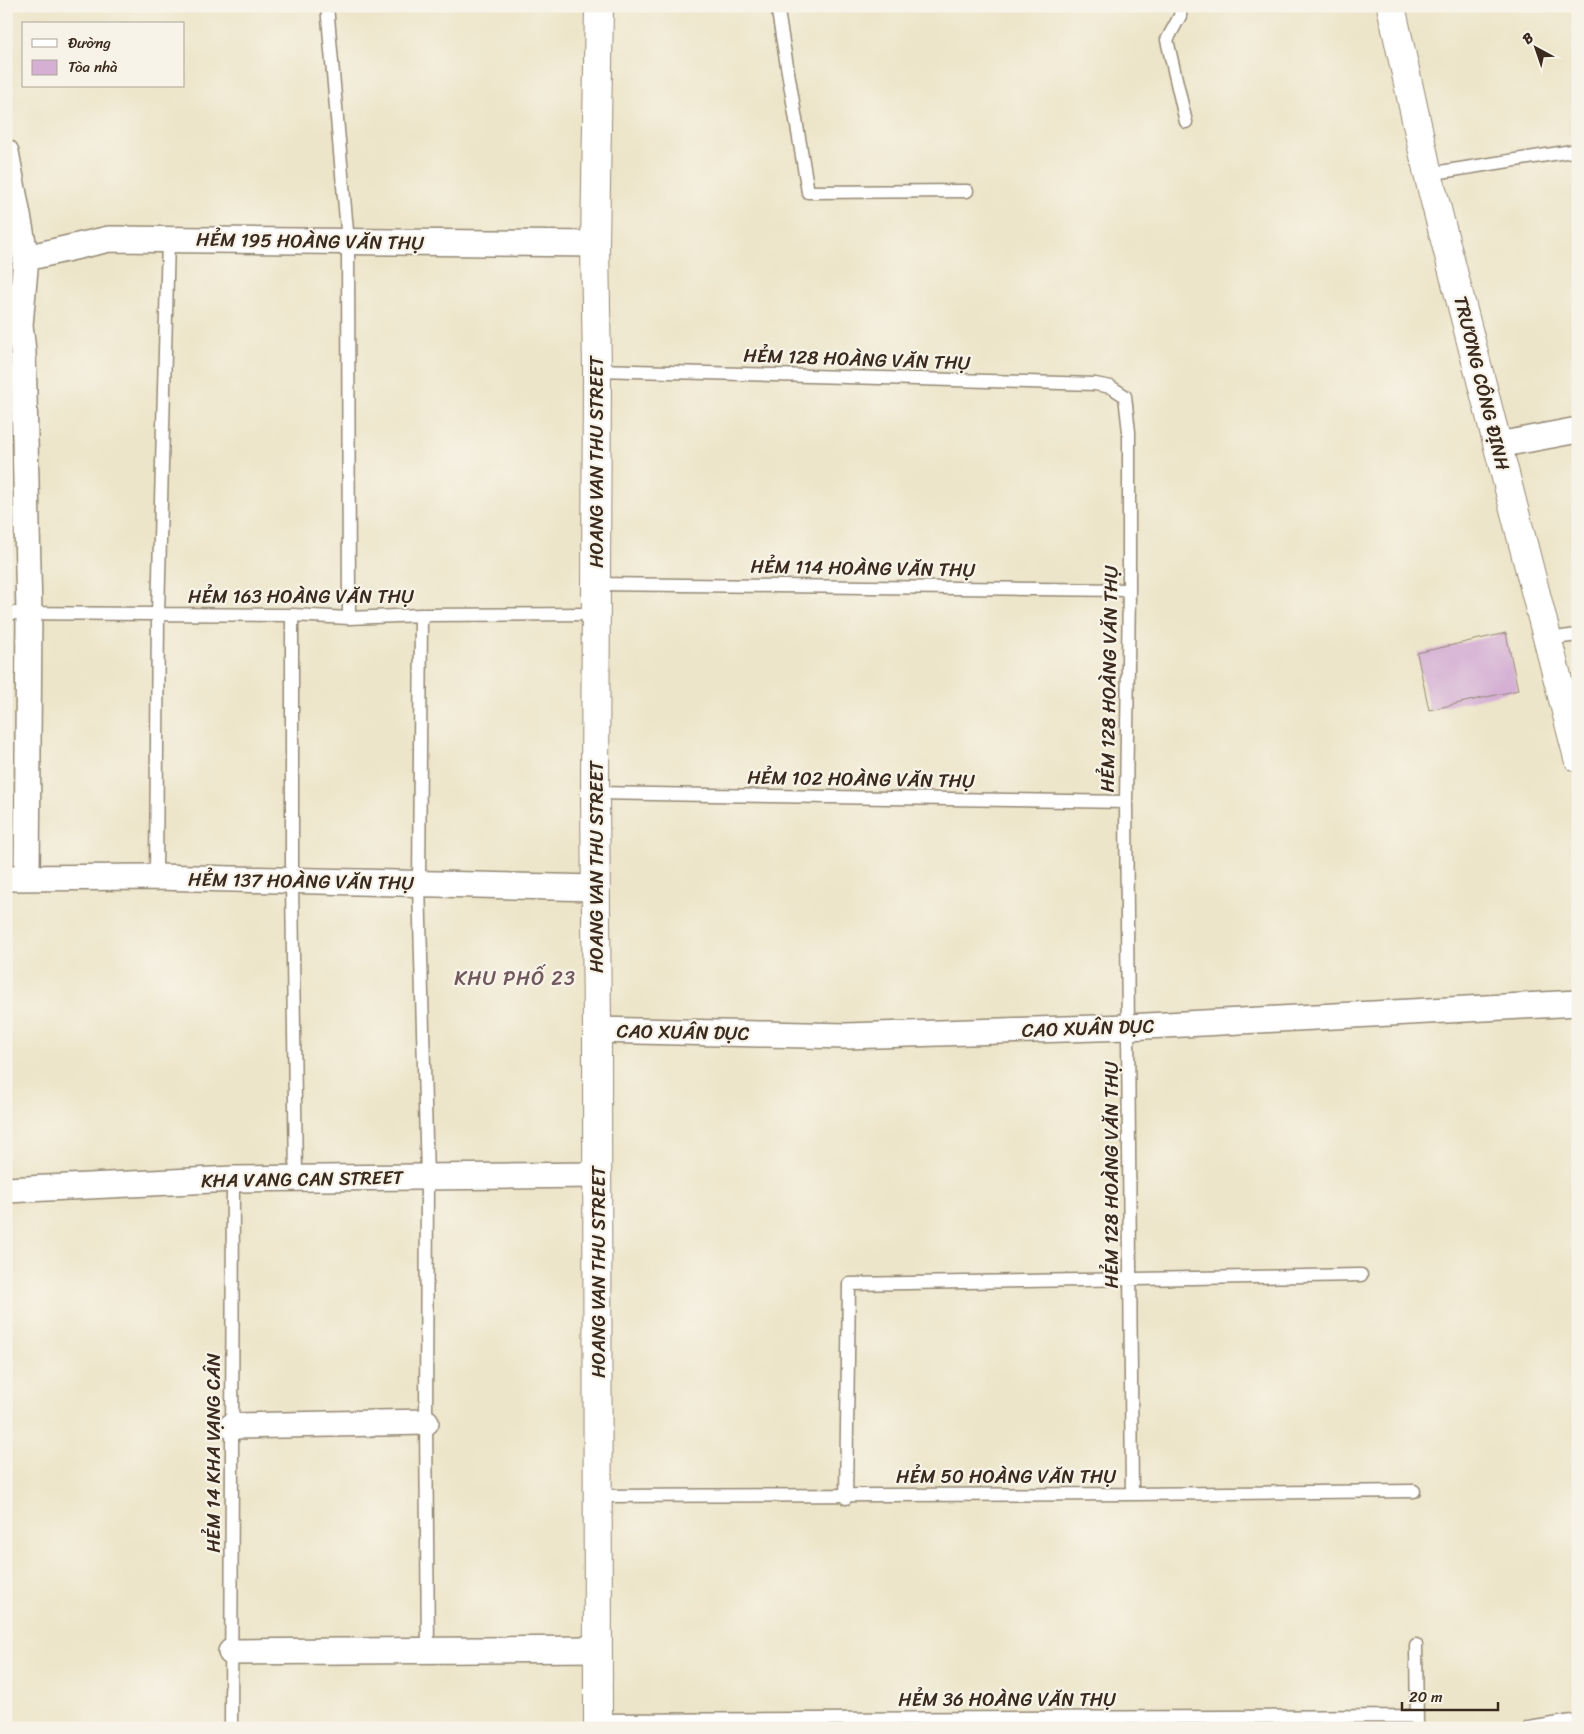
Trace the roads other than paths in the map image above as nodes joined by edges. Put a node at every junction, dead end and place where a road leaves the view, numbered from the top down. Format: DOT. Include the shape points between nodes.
graph roads {
  1 [pos="327,6"];
  2 [pos="599,6"];
  3 [pos="777,6"];
  4 [pos="1181,6"];
  5 [pos="1391,6"];
  6 [pos="1186,122"];
  7 [pos="1578,150"];
  8 [pos="6,152"];
  9 [pos="1428,174"];
  10 [pos="967,191"];
  11 [pos="168,240"];
  12 [pos="348,242"];
  13 [pos="595,244"];
  14 [pos="26,258"];
  15 [pos="13,327"];
  16 [pos="597,370"];
  17 [pos="1578,430"];
  18 [pos="1498,445"];
  19 [pos="596,584"];
  20 [pos="1129,590"];
  21 [pos="17,613"];
  22 [pos="158,614"];
  23 [pos="596,614"];
  24 [pos="292,615"];
  25 [pos="421,615"];
  26 [pos="349,618"];
  27 [pos="1578,635"];
  28 [pos="1546,639"];
  29 [pos="1578,758"];
  30 [pos="595,793"];
  31 [pos="1126,802"];
  32 [pos="156,877"];
  33 [pos="16,878"];
  34 [pos="292,882"];
  35 [pos="420,884"];
  36 [pos="596,888"];
  37 [pos="1578,1003"];
  38 [pos="1128,1027"];
  39 [pos="597,1030"];
  40 [pos="597,1175"];
  41 [pos="427,1177"];
  42 [pos="296,1178"];
  43 [pos="233,1179"];
  44 [pos="6,1190"];
  45 [pos="1361,1275"];
  46 [pos="1130,1279"];
  47 [pos="426,1422"];
  48 [pos="232,1426"];
  49 [pos="1414,1491"];
  50 [pos="1132,1494"];
  51 [pos="599,1496"];
  52 [pos="846,1498"];
  53 [pos="1416,1645"];
  54 [pos="598,1649"];
  55 [pos="428,1650"];
  56 [pos="231,1652"];
  57 [pos="1578,1720"];
  58 [pos="1416,1722"];
  59 [pos="598,1724"];
  60 [pos="231,1728"];
  61 [pos="1529,1728"];
  1 -- 12 [label="lane"];
  2 -- 13 [label="street, HOANG VAN THU STREET"];
  3 -- 10 [label="lane" via="808,192"];
  4 -- 6 [label="lane" via="1180,16 1167,40"];
  5 -- 9 [label="street, TRƯƠNG CÔNG ĐỊNH"];
  7 -- 9 [label="lane"];
  8 -- 14 [label="street"];
  9 -- 18 [label="street, TRƯƠNG CÔNG ĐỊNH"];
  11 -- 12 [label="street, HẺM 195 HOÀNG VĂN THỤ"];
  11 -- 14 [label="street, HẺM 195 HOÀNG VĂN THỤ" via="109,239"];
  11 -- 22 [label="lane"];
  12 -- 13 [label="street, HẺM 195 HOÀNG VĂN THỤ"];
  12 -- 26 [label="lane"];
  13 -- 16 [label="street, HOANG VAN THU STREET"];
  14 -- 15 [label="street"];
  15 -- 21 [label="street" via="23,351"];
  16 -- 19 [label="street, HOANG VAN THU STREET"];
  16 -- 20 [label="lane, HẺM 128 HOÀNG VĂN THỤ" via="1111,387 1125,396 1128,423"];
  17 -- 18 [label="street"];
  18 -- 28 [label="street, TRƯƠNG CÔNG ĐỊNH"];
  19 -- 20 [label="lane, HẺM 114 HOÀNG VĂN THỤ"];
  19 -- 23 [label="street, HOANG VAN THU STREET"];
  20 -- 31 [label="lane, HẺM 128 HOÀNG VĂN THỤ"];
  21 -- 22 [label="lane, HẺM 163 HOÀNG VĂN THỤ"];
  21 -- 33 [label="street"];
  22 -- 24 [label="lane, HẺM 163 HOÀNG VĂN THỤ"];
  22 -- 32 [label="lane"];
  23 -- 25 [label="lane, HẺM 163 HOÀNG VĂN THỤ"];
  23 -- 30 [label="street, HOANG VAN THU STREET"];
  24 -- 26 [label="lane, HẺM 163 HOÀNG VĂN THỤ"];
  24 -- 34 [label="lane"];
  25 -- 26 [label="lane, HẺM 163 HOÀNG VĂN THỤ"];
  25 -- 35 [label="lane"];
  27 -- 28 [label="lane"];
  28 -- 29 [label="street, TRƯƠNG CÔNG ĐỊNH"];
  30 -- 31 [label="lane, HẺM 102 HOÀNG VĂN THỤ"];
  30 -- 36 [label="street, HOANG VAN THU STREET"];
  31 -- 38 [label="lane, HẺM 128 HOÀNG VĂN THỤ"];
  32 -- 33 [label="street, HẺM 137 HOÀNG VĂN THỤ"];
  32 -- 34 [label="street, HẺM 137 HOÀNG VĂN THỤ"];
  34 -- 35 [label="street, HẺM 137 HOÀNG VĂN THỤ"];
  34 -- 42 [label="lane"];
  35 -- 36 [label="street, HẺM 137 HOÀNG VĂN THỤ"];
  35 -- 41 [label="lane"];
  36 -- 39 [label="street, HOANG VAN THU STREET"];
  37 -- 38 [label="street, CAO XUÂN DỤC"];
  38 -- 39 [label="street, CAO XUÂN DỤC" via="846,1036"];
  38 -- 46 [label="lane, HẺM 128 HOÀNG VĂN THỤ"];
  39 -- 40 [label="street, HOANG VAN THU STREET"];
  40 -- 41 [label="street, KHA VANG CAN STREET"];
  40 -- 51 [label="street, HOANG VAN THU STREET"];
  41 -- 42 [label="street, KHA VANG CAN STREET"];
  41 -- 47 [label="lane"];
  42 -- 43 [label="street, KHA VANG CAN STREET"];
  43 -- 44 [label="street, KHA VANG CAN STREET"];
  43 -- 48 [label="lane, HẺM 14 KHA VẠNG CÂN"];
  45 -- 46 [label="lane"];
  46 -- 50 [label="lane, HẺM 128 HOÀNG VĂN THỤ"];
  46 -- 52 [label="lane" via="849,1284"];
  47 -- 48 [label="street"];
  47 -- 55 [label="lane"];
  48 -- 56 [label="lane, HẺM 14 KHA VẠNG CÂN"];
  49 -- 50 [label="lane, HẺM 50 HOÀNG VĂN THỤ"];
  50 -- 51 [label="lane, HẺM 50 HOÀNG VĂN THỤ"];
  51 -- 54 [label="street, HOANG VAN THU STREET"];
  53 -- 58 [label="lane"];
  54 -- 55 [label="street"];
  54 -- 59 [label="street, HOANG VAN THU STREET"];
  55 -- 56 [label="street"];
  56 -- 60 [label="lane, HẺM 14 KHA VẠNG CÂN"];
  57 -- 61 [label="lane"];
  58 -- 59 [label="lane, HẺM 36 HOÀNG VĂN THỤ"];
}
